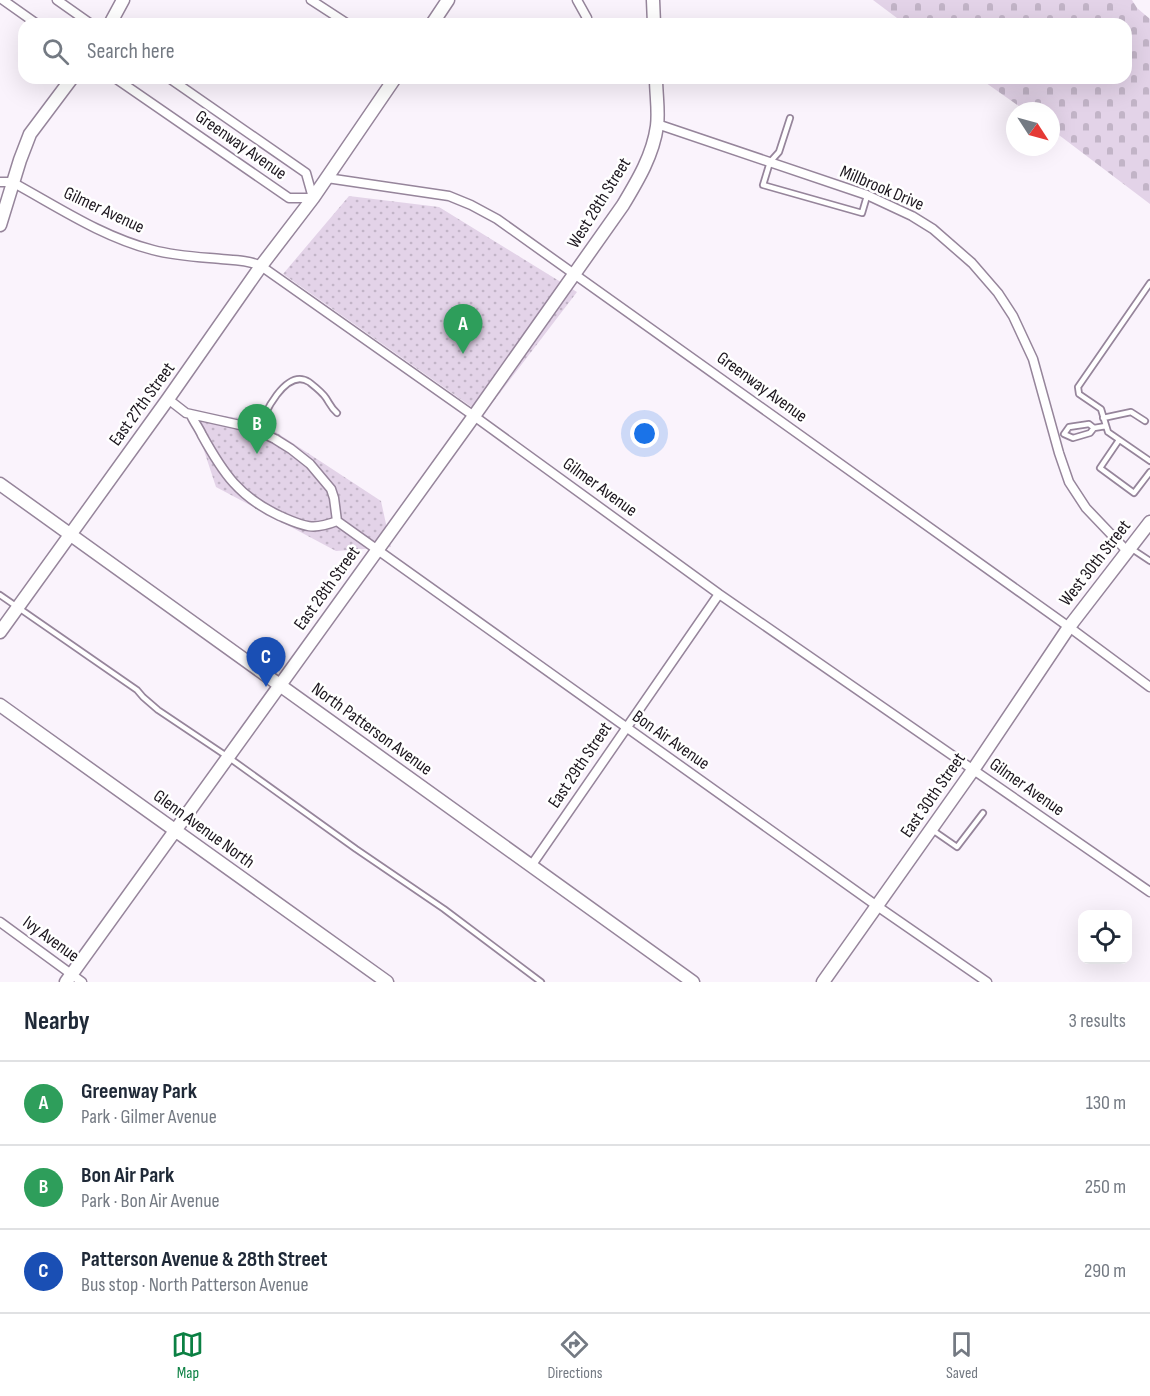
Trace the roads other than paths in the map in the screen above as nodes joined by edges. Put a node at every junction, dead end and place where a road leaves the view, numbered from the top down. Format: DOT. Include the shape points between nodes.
graph roads {
  1 [pos="3,0"];
  2 [pos="57,0"];
  3 [pos="123,0"];
  4 [pos="312,0"];
  5 [pos="448,0"];
  6 [pos="577,0"];
  7 [pos="654,0"];
  8 [pos="28,18"];
  9 [pos="82,18"];
  10 [pos="113,18"];
  11 [pos="339,18"];
  12 [pos="436,18"];
  13 [pos="587,18"];
  14 [pos="654,18"];
  15 [pos="68,84"];
  16 [pos="124,84"];
  17 [pos="178,84"];
  18 [pos="391,84"];
  19 [pos="656,84"];
  20 [pos="790,118"];
  21 [pos="657,124"];
  22 [pos="770,162"];
  23 [pos="327,178"];
  24 [pos="6,182"];
  25 [pos="867,195"];
  26 [pos="313,198"];
  27 [pos="0,225"];
  28 [pos="261,266"];
  29 [pos="575,274"];
  30 [pos="1150,283"];
  31 [pos="168,399"];
  32 [pos="337,413"];
  33 [pos="191,415"];
  34 [pos="474,416"];
  35 [pos="1103,418"];
  36 [pos="1145,421"];
  37 [pos="1106,426"];
  38 [pos="1094,428"];
  39 [pos="258,431"];
  40 [pos="1064,434"];
  41 [pos="1055,436"];
  42 [pos="1119,440"];
  43 [pos="1150,461"];
  44 [pos="1150,472"];
  45 [pos="0,484"];
  46 [pos="337,521"];
  47 [pos="1150,522"];
  48 [pos="69,535"];
  49 [pos="378,549"];
  50 [pos="1128,549"];
  51 [pos="1150,561"];
  52 [pos="719,594"];
  53 [pos="0,595"];
  54 [pos="18,607"];
  55 [pos="1069,627"];
  56 [pos="0,632"];
  57 [pos="280,685"];
  58 [pos="1150,687"];
  59 [pos="0,705"];
  60 [pos="625,728"];
  61 [pos="228,757"];
  62 [pos="973,770"];
  63 [pos="983,813"];
  64 [pos="931,829"];
  65 [pos="175,831"];
  66 [pos="531,866"];
  67 [pos="1150,892"];
  68 [pos="877,906"];
  69 [pos="0,922"];
  70 [pos="73,980"];
  71 [pos="387,982"];
  72 [pos="541,982"];
  73 [pos="693,982"];
  74 [pos="823,982"];
  75 [pos="987,982"];
  1 -- 8 [label="street"];
  2 -- 9 [label="street"];
  3 -- 10 [label="street"];
  4 -- 11 [label="street"];
  5 -- 12 [label="street"];
  6 -- 13 [label="street"];
  7 -- 14 [label="street"];
  15 -- 24 [label="street" via="30,134"];
  16 -- 26 [label="street, Greenway Avenue" via="289,198"];
  17 -- 26 [label="street, Greenway Avenue" via="306,173"];
  18 -- 23 [label="street, East 27th Street"];
  19 -- 21 [label="street, West 28th Street"];
  20 -- 22 [label="lane" via="779,153"];
  21 -- 22 [label="street, Millbrook Drive"];
  21 -- 29 [label="street, West 28th Street" via="643,171"];
  22 -- 25 [label="street, Millbrook Drive"];
  22 -- 25 [label="lane" via="763,184 862,213"];
  23 -- 26 [label="street, East 27th Street"];
  23 -- 29 [label="street, Greenway Avenue" via="449,196 497,219"];
  24 -- 27 [label="street"];
  24 -- 28 [label="street, Gilmer Avenue" via="126,242 176,255"];
  25 -- 41 [label="street, Millbrook Drive" via="933,229 972,263 998,293 1033,358"];
  26 -- 28 [label="street, East 27th Street"];
  28 -- 31 [label="street, East 27th Street"];
  28 -- 34 [label="street, Gilmer Avenue"];
  29 -- 34 [label="street, East 28th Street"];
  29 -- 55 [label="street, Greenway Avenue"];
  30 -- 35 [label="lane" via="1078,387 1079,394 1101,409"];
  31 -- 33 [label="street"];
  31 -- 48 [label="street, East 27th Street"];
  32 -- 39 [label="lane" via="323,393 306,380 292,380 281,390"];
  33 -- 39 [label="street"];
  33 -- 46 [label="street" via="216,461 251,499 305,526"];
  34 -- 49 [label="street, East 28th Street"];
  34 -- 52 [label="street, Gilmer Avenue"];
  35 -- 36 [label="lane" via="1131,412"];
  35 -- 37 [label="lane"];
  37 -- 38 [label="lane"];
  37 -- 42 [label="lane"];
  38 -- 40 [label="lane" via="1073,438"];
  38 -- 40 [label="lane" via="1089,424 1069,427"];
  39 -- 46 [label="street" via="291,449 326,481 334,498"];
  40 -- 41 [label="lane"];
  41 -- 50 [label="street, Millbrook Drive" via="1075,491 1086,508"];
  42 -- 43 [label="lane"];
  42 -- 44 [label="lane" via="1100,468 1134,493"];
  45 -- 48 [label="street, North Patterson Avenue"];
  46 -- 49 [label="street, Bon Air Avenue"];
  47 -- 50 [label="street, West 30th Street"];
  48 -- 54 [label="street, East 27th Street"];
  48 -- 57 [label="street, North Patterson Avenue"];
  49 -- 57 [label="street, East 28th Street"];
  49 -- 60 [label="street, Bon Air Avenue"];
  50 -- 51 [label="lane"];
  50 -- 55 [label="street, West 30th Street"];
  52 -- 60 [label="street, East 29th Street"];
  52 -- 62 [label="street, Gilmer Avenue"];
  53 -- 54 [label="lane"];
  54 -- 56 [label="street, East 27th Street"];
  54 -- 61 [label="lane"];
  55 -- 58 [label="street, Greenway Avenue"];
  55 -- 62 [label="street, East 30th Street"];
  57 -- 61 [label="street, East 28th Street"];
  57 -- 66 [label="street, North Patterson Avenue"];
  59 -- 65 [label="street, Glenn Avenue North"];
  60 -- 66 [label="street, East 29th Street"];
  60 -- 68 [label="street, Bon Air Avenue"];
  61 -- 65 [label="street, East 28th Street"];
  61 -- 72 [label="lane"];
  62 -- 64 [label="street, East 30th Street"];
  62 -- 67 [label="street, Gilmer Avenue"];
  63 -- 64 [label="lane" via="957,847"];
  64 -- 68 [label="street, East 30th Street"];
  65 -- 70 [label="street, East 28th Street"];
  65 -- 71 [label="street, Glenn Avenue North"];
  66 -- 73 [label="street, North Patterson Avenue"];
  68 -- 74 [label="street, East 30th Street"];
  68 -- 75 [label="street, Bon Air Avenue"];
  69 -- 70 [label="street, Ivy Avenue"];
}
